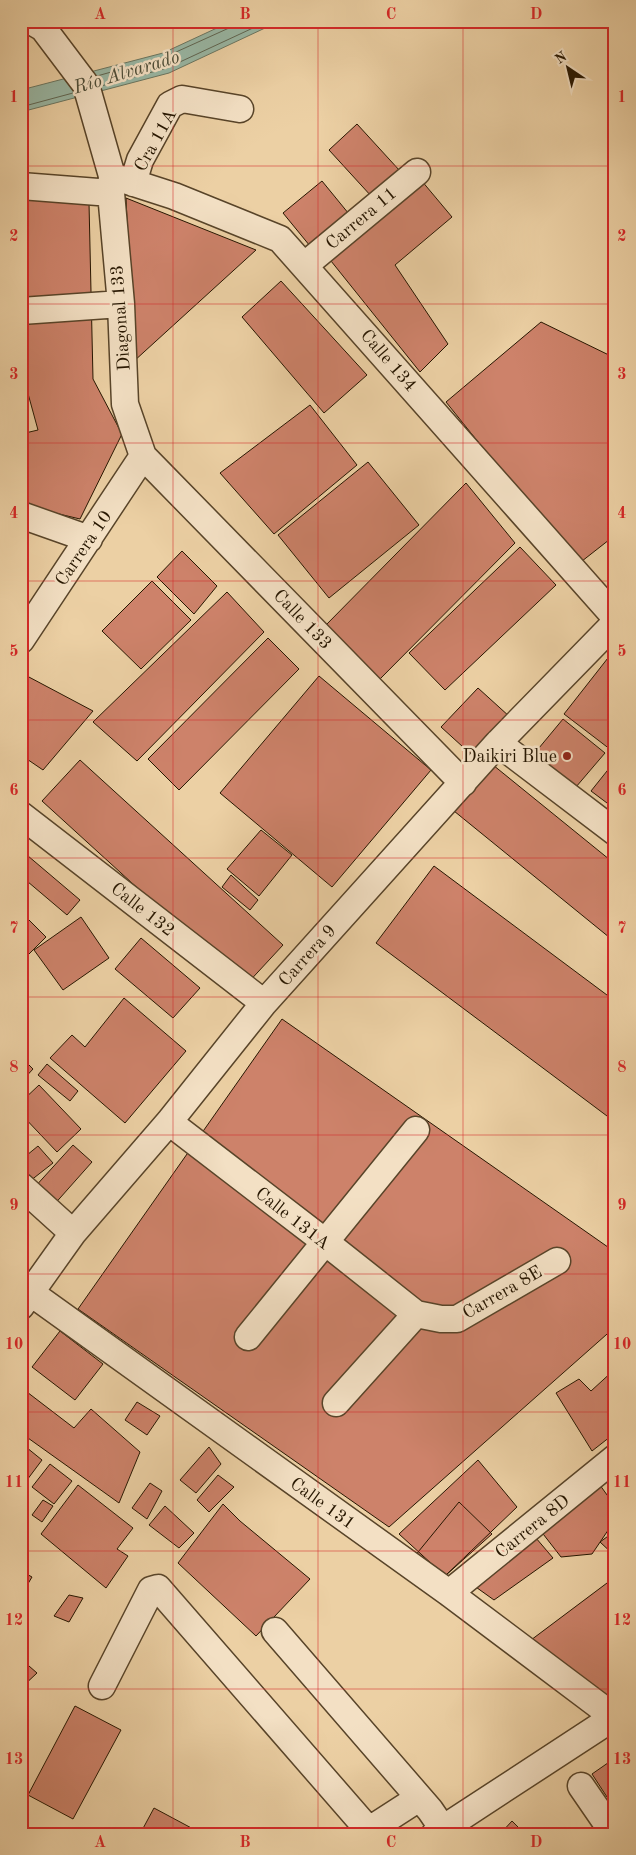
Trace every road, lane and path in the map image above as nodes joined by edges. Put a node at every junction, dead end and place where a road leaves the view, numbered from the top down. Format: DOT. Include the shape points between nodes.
graph roads {
  1 [pos="37,24"];
  2 [pos="240,109"];
  3 [pos="417,172"];
  4 [pos="119,184"];
  5 [pos="21,186"];
  6 [pos="305,265"];
  7 [pos="120,304"];
  8 [pos="21,311"];
  9 [pos="143,456"];
  10 [pos="21,516"];
  11 [pos="89,539"];
  12 [pos="615,617"];
  13 [pos="615,623"];
  14 [pos="21,640"];
  15 [pos="498,743"];
  16 [pos="463,783"];
  17 [pos="21,816"];
  18 [pos="615,832"];
  19 [pos="264,1003"];
  20 [pos="169,1122"];
  21 [pos="416,1130"];
  22 [pos="21,1186"];
  23 [pos="73,1233"];
  24 [pos="324,1241"];
  25 [pos="558,1261"];
  26 [pos="26,1299"];
  27 [pos="416,1314"];
  28 [pos="248,1337"];
  29 [pos="336,1403"];
  30 [pos="615,1458"];
  31 [pos="449,1594"];
  32 [pos="275,1631"];
  33 [pos="102,1686"];
  34 [pos="614,1717"];
  35 [pos="581,1786"];
  36 [pos="419,1798"];
  37 [pos="439,1831"];
  38 [pos="614,1834"];
  1 -- 4 [label="street" via="86,85"];
  2 -- 4 [label="street, Cra 11A" via="182,99 170,106 140,160"];
  3 -- 6 [label="street, Carrera 11"];
  4 -- 5 [label="street, Calle 134"];
  4 -- 6 [label="street, Calle 134" via="174,196 280,238"];
  4 -- 7 [label="street, Diagonal 133"];
  6 -- 12 [label="street, Calle 134"];
  7 -- 8 [label="street"];
  7 -- 9 [label="street, Diagonal 133" via="125,404"];
  9 -- 11 [label="street, Carrera 10"];
  9 -- 16 [label="street, Calle 133"];
  10 -- 11 [label="street"];
  11 -- 14 [label="street, Carrera 10"];
  13 -- 15 [label="street, Carrera 9"];
  15 -- 16 [label="street, Carrera 9"];
  15 -- 18 [label="street"];
  16 -- 19 [label="street, Carrera 9"];
  17 -- 19 [label="street, Calle 132"];
  19 -- 20 [label="street, Carrera 9"];
  20 -- 23 [label="street, Carrera 9"];
  20 -- 24 [label="street, Calle 131A"];
  21 -- 24 [label="street"];
  22 -- 23 [label="street"];
  23 -- 26 [label="street, Carrera 9"];
  24 -- 27 [label="street, Calle 131A"];
  24 -- 28 [label="street"];
  25 -- 27 [label="street, Carrera 8E" via="457,1319"];
  26 -- 31 [label="street, Calle 131"];
  27 -- 29 [label="street"];
  30 -- 31 [label="street, Carrera 8D"];
  31 -- 34 [label="street, Calle 131"];
  32 -- 36 [label="street"];
  33 -- 36 [label="street" via="151,1590 158,1588 366,1827 371,1829"];
  34 -- 37 [label="street"];
  35 -- 38 [label="street"];
  36 -- 37 [label="street"];
}
